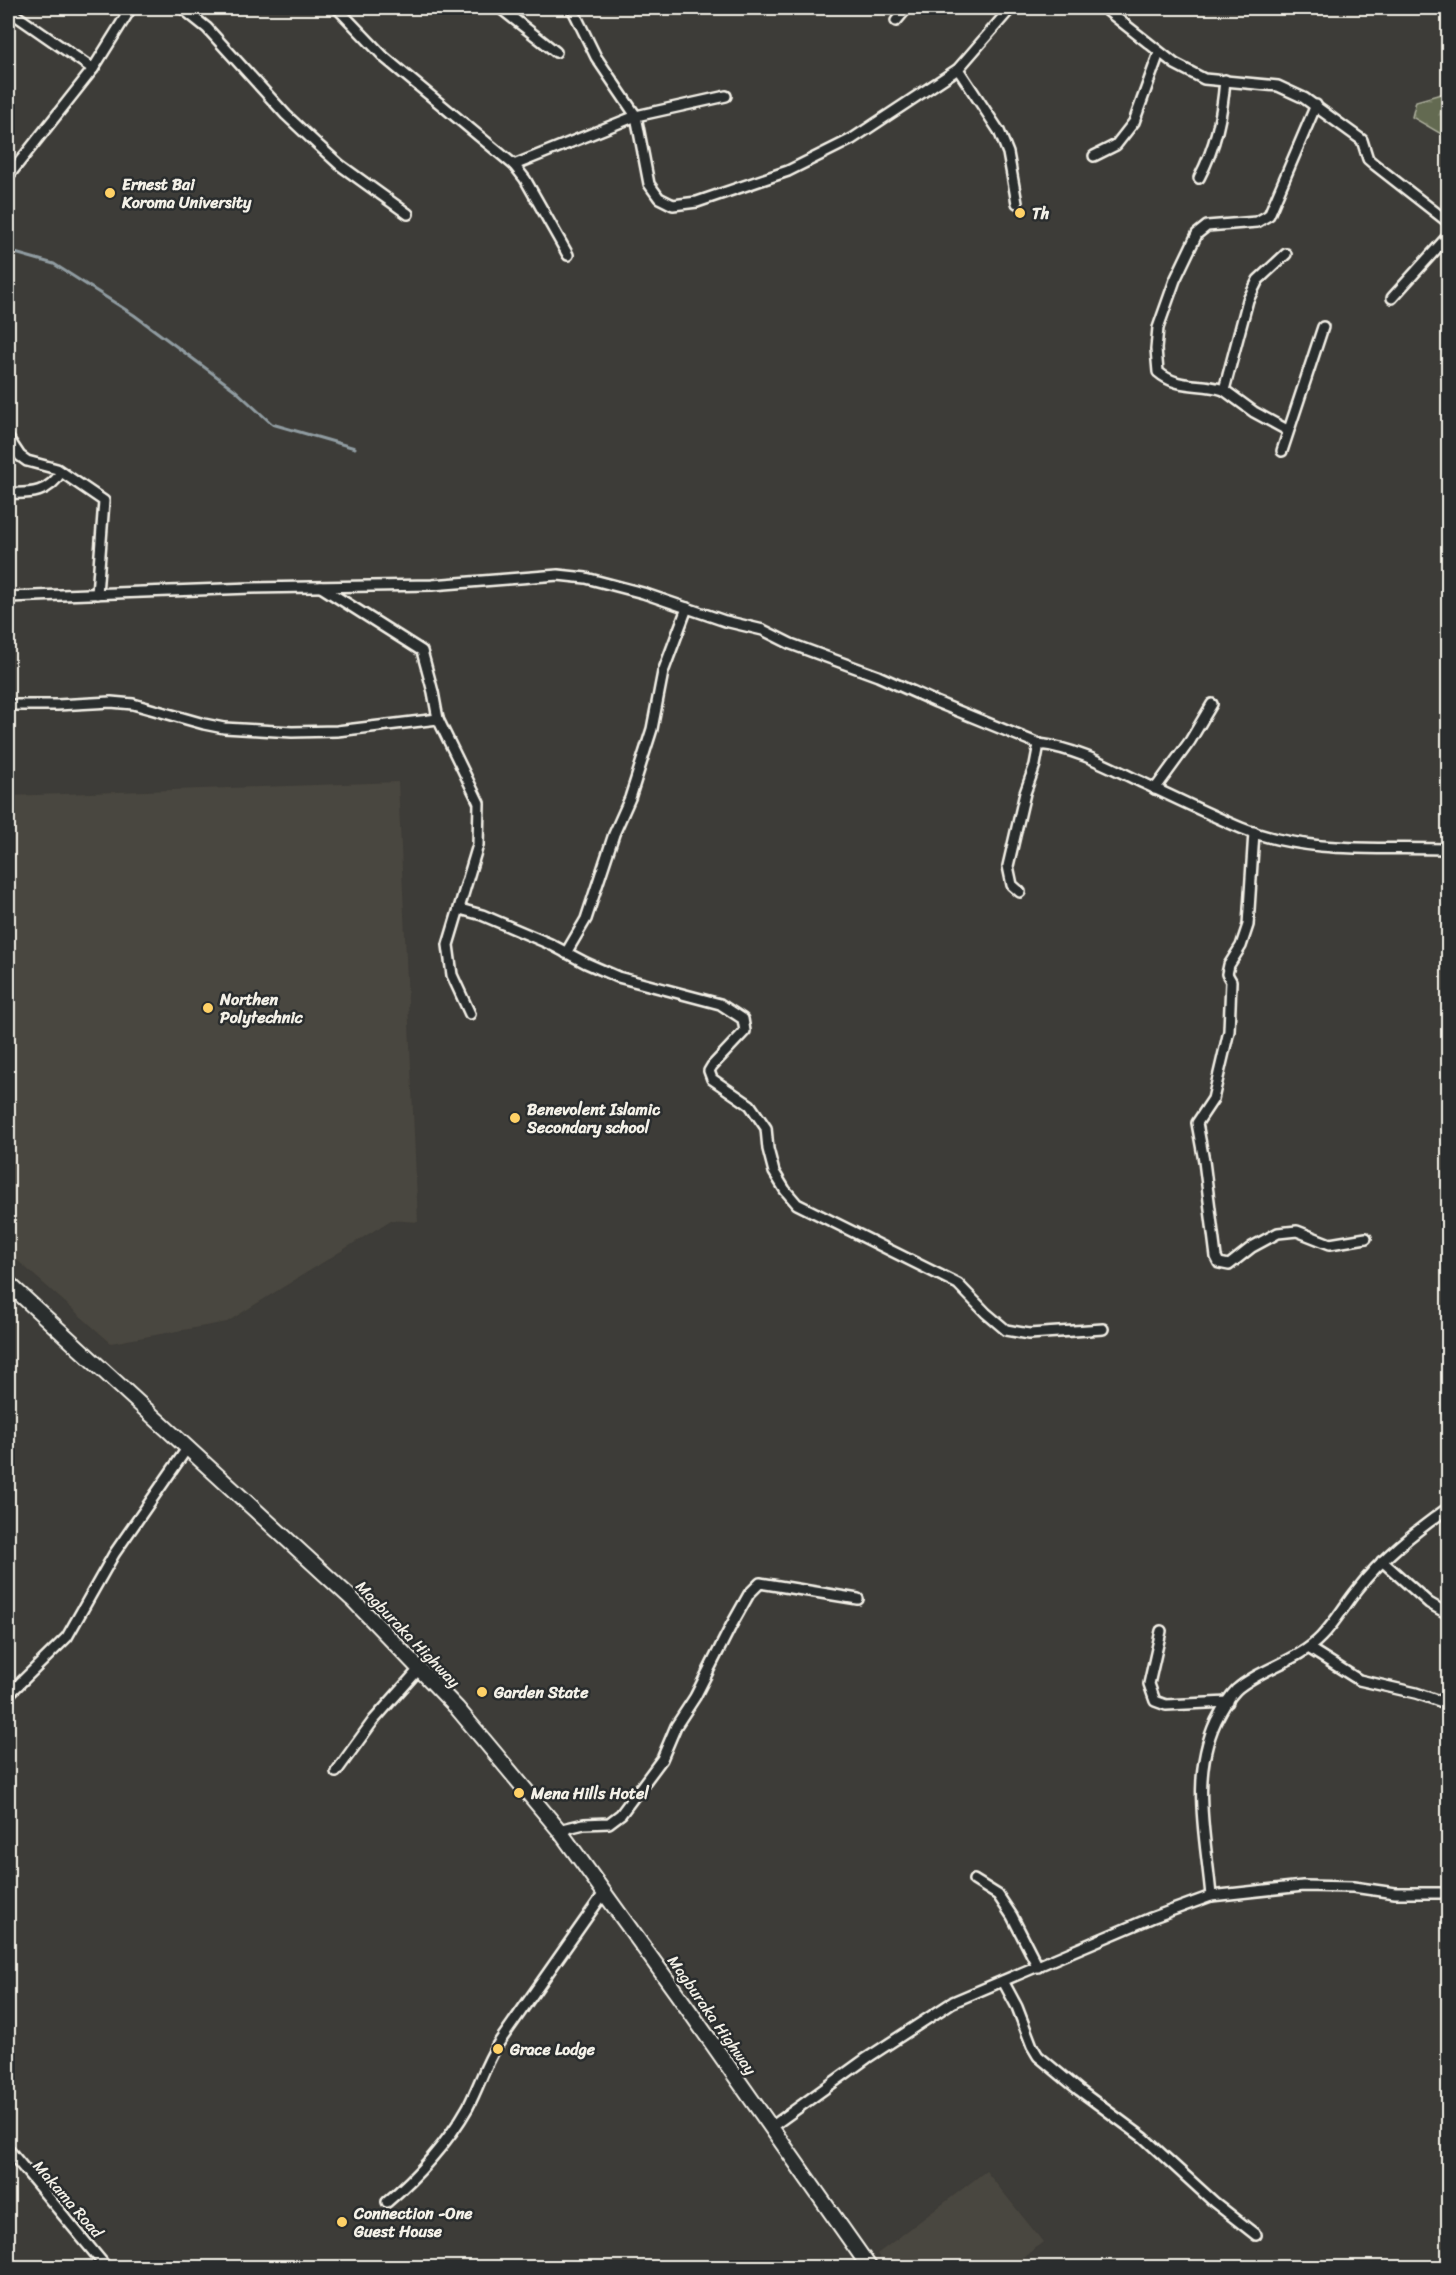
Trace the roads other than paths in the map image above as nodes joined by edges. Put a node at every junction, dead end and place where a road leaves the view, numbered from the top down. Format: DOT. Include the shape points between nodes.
graph roads {
  1 [pos="131,8"];
  2 [pos="183,8"];
  3 [pos="337,8"];
  4 [pos="500,8"];
  5 [pos="572,8"];
  6 [pos="907,8"];
  7 [pos="1011,8"];
  8 [pos="1104,8"];
  9 [pos="8,10"];
  10 [pos="896,21"];
  11 [pos="556,52"];
  12 [pos="1158,53"];
  13 [pos="93,69"];
  14 [pos="958,69"];
  15 [pos="1225,80"];
  16 [pos="726,96"];
  17 [pos="1316,105"];
  18 [pos="636,116"];
  19 [pos="1094,156"];
  20 [pos="514,165"];
  21 [pos="10,174"];
  22 [pos="1199,178"];
  23 [pos="1017,203"];
  24 [pos="408,213"];
  25 [pos="1449,222"];
  26 [pos="1449,236"];
  27 [pos="1286,254"];
  28 [pos="568,255"];
  29 [pos="1392,298"];
  30 [pos="1323,327"];
  31 [pos="1224,390"];
  32 [pos="1287,430"];
  33 [pos="8,438"];
  34 [pos="1281,451"];
  35 [pos="62,472"];
  36 [pos="8,493"];
  37 [pos="321,587"];
  38 [pos="97,594"];
  39 [pos="8,597"];
  40 [pos="687,608"];
  41 [pos="1212,704"];
  42 [pos="8,705"];
  43 [pos="438,718"];
  44 [pos="1040,744"];
  45 [pos="1155,789"];
  46 [pos="1254,832"];
  47 [pos="1449,849"];
  48 [pos="1020,892"];
  49 [pos="460,909"];
  50 [pos="566,953"];
  51 [pos="470,1014"];
  52 [pos="1366,1238"];
  53 [pos="8,1283"];
  54 [pos="1103,1329"];
  55 [pos="188,1447"];
  56 [pos="1449,1508"];
  57 [pos="1382,1561"];
  58 [pos="858,1599"];
  59 [pos="1449,1614"];
  60 [pos="1161,1631"];
  61 [pos="1310,1649"];
  62 [pos="420,1668"];
  63 [pos="8,1695"];
  64 [pos="1228,1702"];
  65 [pos="1449,1704"];
  66 [pos="336,1772"];
  67 [pos="559,1830"];
  68 [pos="974,1880"];
  69 [pos="604,1893"];
  70 [pos="1449,1893"];
  71 [pos="1211,1896"];
  72 [pos="1038,1967"];
  73 [pos="1003,1981"];
  74 [pos="770,2128"];
  75 [pos="8,2149"];
  76 [pos="387,2202"];
  77 [pos="1256,2235"];
  78 [pos="107,2268"];
  79 [pos="870,2268"];
  1 -- 13 [label="street"];
  2 -- 24 [label="street" via="207,28 286,116 340,165"];
  3 -- 20 [label="street" via="385,58"];
  4 -- 11 [label="street"];
  5 -- 18 [label="street" via="596,57"];
  6 -- 10 [label="street"];
  7 -- 14 [label="street"];
  8 -- 12 [label="street"];
  9 -- 13 [label="street"];
  12 -- 15 [label="street" via="1204,79"];
  12 -- 19 [label="street" via="1134,122 1116,145"];
  13 -- 21 [label="street"];
  14 -- 18 [label="street" via="852,140 789,171 697,202 673,205 659,198 649,184"];
  14 -- 23 [label="street" via="999,131 1008,153"];
  15 -- 17 [label="street" via="1278,86"];
  15 -- 22 [label="street" via="1222,117"];
  16 -- 18 [label="street"];
  17 -- 25 [label="street" via="1362,140 1368,159"];
  17 -- 31 [label="street" via="1269,214 1257,222 1207,226 1197,234 1158,328 1158,372 1185,386 1206,385"];
  18 -- 20 [label="street"];
  20 -- 28 [label="street"];
  26 -- 29 [label="street"];
  27 -- 31 [label="street" via="1258,280 1248,300"];
  30 -- 32 [label="street"];
  31 -- 32 [label="street"];
  32 -- 34 [label="street"];
  33 -- 35 [label="street" via="27,461"];
  35 -- 36 [label="street" via="49,487"];
  35 -- 38 [label="street" via="104,501"];
  37 -- 38 [label="street"];
  37 -- 40 [label="street" via="432,585 558,575 586,578"];
  37 -- 43 [label="street" via="422,651"];
  38 -- 39 [label="street"];
  40 -- 44 [label="street" via="763,630"];
  40 -- 50 [label="street" via="663,672 652,729 630,798 586,919"];
  41 -- 45 [label="street"];
  42 -- 43 [label="street" via="133,704 225,728 292,732 337,731"];
  43 -- 49 [label="street" via="479,803 478,845"];
  44 -- 45 [label="street" via="1087,757"];
  44 -- 48 [label="street" via="1008,866 1012,885"];
  45 -- 46 [label="street"];
  46 -- 47 [label="street" via="1334,847"];
  46 -- 52 [label="street" via="1248,925 1227,974 1231,981 1229,1031 1213,1099 1197,1124 1216,1257 1219,1263 1229,1265 1278,1233 1297,1232 1330,1244"];
  49 -- 50 [label="street"];
  49 -- 51 [label="street" via="448,945 449,963"];
  50 -- 54 [label="street" via="618,976 720,1004 743,1018 745,1031 709,1071 712,1079 750,1106 766,1128 774,1172 797,1204 958,1284 1006,1330 1029,1334"];
  53 -- 55 [label="main road, Magburaka Highway"];
  55 -- 62 [label="main road, Magburaka Highway" via="352,1599"];
  55 -- 63 [label="street" via="114,1554 67,1637"];
  56 -- 57 [label="street"];
  57 -- 59 [label="street" via="1429,1603"];
  57 -- 61 [label="street" via="1332,1627"];
  58 -- 67 [label="street" via="760,1583 740,1610 662,1759 621,1814 609,1823"];
  60 -- 64 [label="street" via="1149,1684 1155,1701 1166,1705"];
  61 -- 64 [label="street" via="1257,1676"];
  61 -- 65 [label="street" via="1359,1680"];
  62 -- 66 [label="street" via="373,1721"];
  62 -- 67 [label="main road, Magburaka Highway"];
  64 -- 71 [label="street" via="1207,1741 1202,1768 1202,1812"];
  67 -- 69 [label="main road, Magburaka Highway"];
  68 -- 72 [label="street" via="998,1895"];
  69 -- 74 [label="main road, Magburaka Highway"];
  69 -- 76 [label="street" via="492,2054 456,2126 410,2182"];
  70 -- 71 [label="street" via="1303,1886"];
  71 -- 72 [label="street"];
  72 -- 73 [label="street"];
  73 -- 74 [label="street" via="953,2002"];
  73 -- 77 [label="street" via="1038,2056 1143,2138"];
  74 -- 79 [label="main road, Magburaka Highway"];
  75 -- 78 [label="street, Makama Road"];
}
